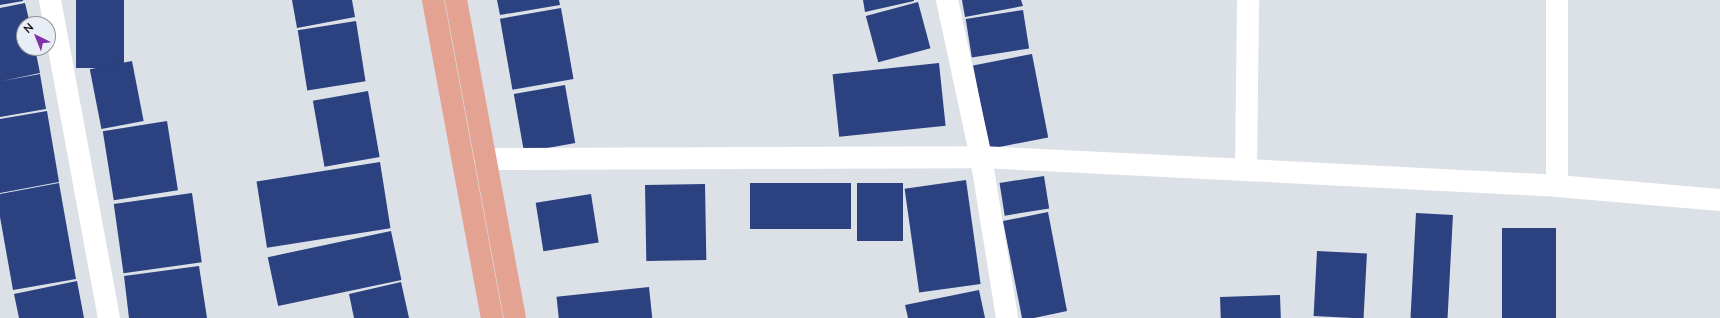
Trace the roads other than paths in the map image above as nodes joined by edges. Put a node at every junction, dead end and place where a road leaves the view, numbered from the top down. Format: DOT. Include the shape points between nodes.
graph roads {
  1 [pos="50,0"];
  2 [pos="433,0"];
  3 [pos="456,0"];
  4 [pos="947,0"];
  5 [pos="1248,0"];
  6 [pos="1557,0"];
  7 [pos="981,157"];
  8 [pos="485,159"];
  9 [pos="1246,170"];
  10 [pos="1557,186"];
  11 [pos="1720,200"];
  12 [pos="109,318"];
  13 [pos="492,318"];
  14 [pos="515,318"];
  15 [pos="1008,318"];
  1 -- 12 [label="street"];
  2 -- 13 [label="main road"];
  3 -- 8 [label="main road"];
  4 -- 7 [label="street"];
  5 -- 9 [label="street"];
  6 -- 10 [label="street"];
  7 -- 8 [label="street"];
  7 -- 9 [label="street"];
  7 -- 15 [label="street"];
  8 -- 14 [label="main road"];
  9 -- 10 [label="street"];
  10 -- 11 [label="street"];
}
